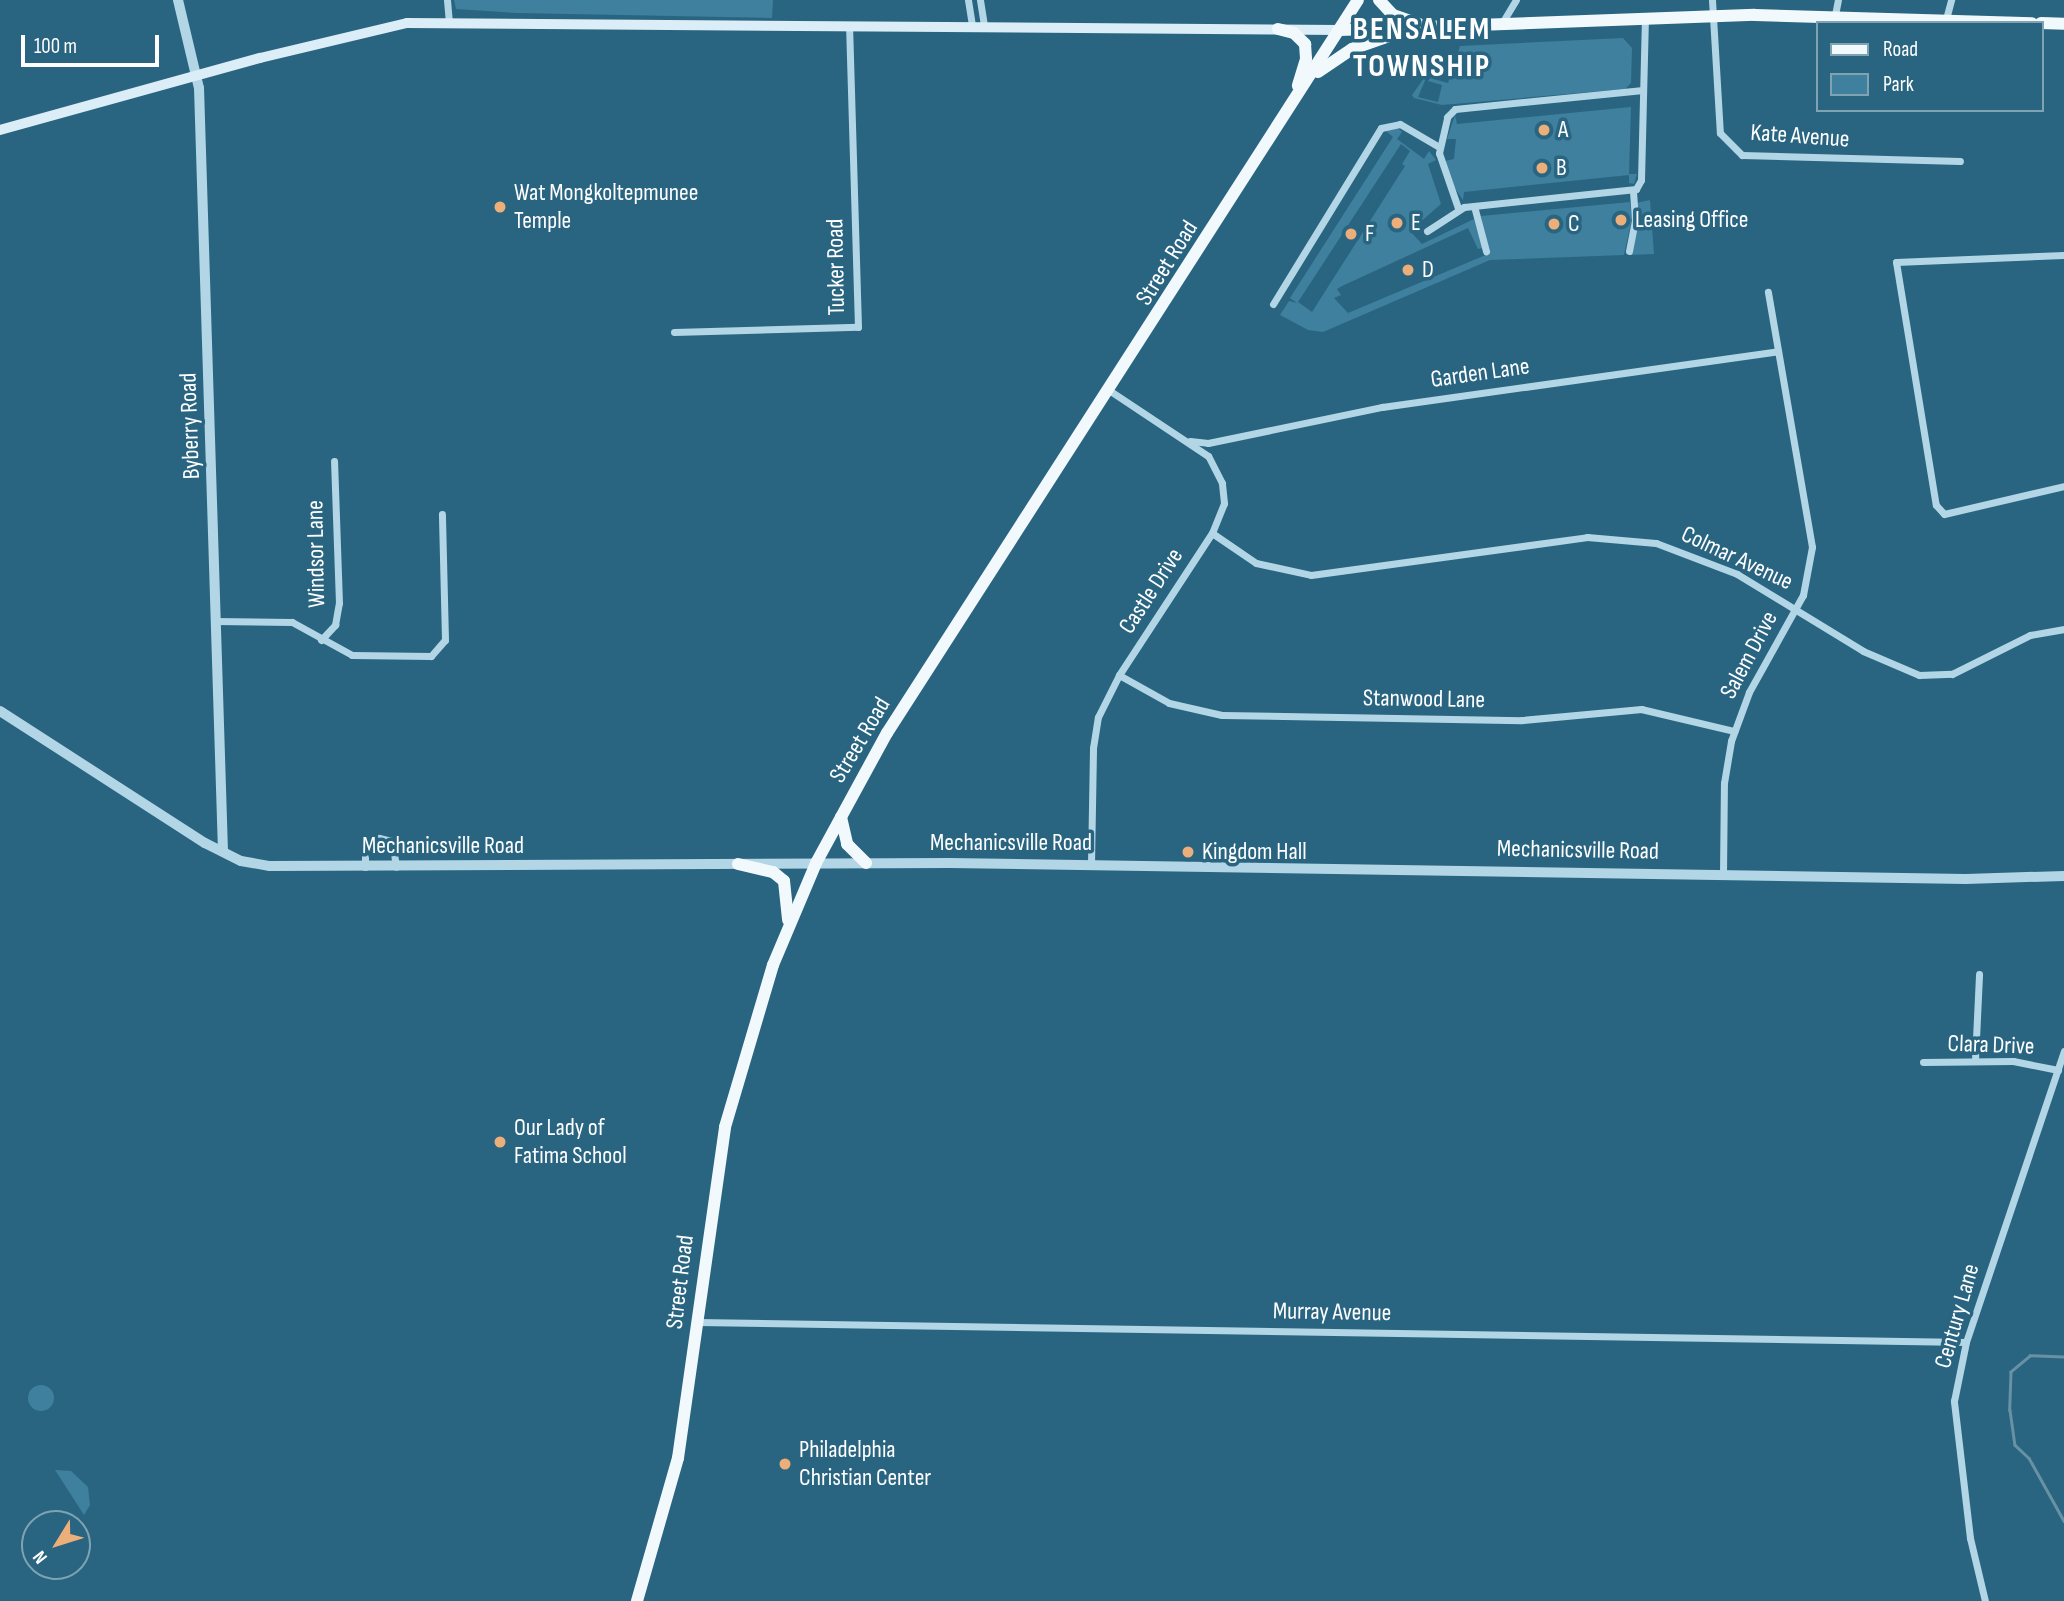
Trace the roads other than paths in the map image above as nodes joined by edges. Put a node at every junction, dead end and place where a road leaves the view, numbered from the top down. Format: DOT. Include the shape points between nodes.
graph roads {
  1 [pos="178,0"];
  2 [pos="447,0"];
  3 [pos="968,0"];
  4 [pos="979,0"];
  5 [pos="1358,0"];
  6 [pos="1379,0"];
  7 [pos="1516,0"];
  8 [pos="1712,0"];
  9 [pos="1838,0"];
  10 [pos="1951,0"];
  11 [pos="1835,15"];
  12 [pos="1710,16"];
  13 [pos="1645,19"];
  14 [pos="1946,19"];
  15 [pos="1989,21"];
  16 [pos="449,22"];
  17 [pos="2043,23"];
  18 [pos="2064,24"];
  19 [pos="849,25"];
  20 [pos="978,25"];
  21 [pos="1501,25"];
  22 [pos="1429,28"];
  23 [pos="1278,29"];
  24 [pos="1340,30"];
  25 [pos="197,75"];
  26 [pos="1301,90"];
  27 [pos="1643,90"];
  28 [pos="1293,103"];
  29 [pos="0,131"];
  30 [pos="1439,147"];
  31 [pos="1960,161"];
  32 [pos="1633,190"];
  33 [pos="1474,206"];
  34 [pos="1458,208"];
  35 [pos="1427,231"];
  36 [pos="1486,251"];
  37 [pos="1629,251"];
  38 [pos="2064,255"];
  39 [pos="1768,292"];
  40 [pos="1273,303"];
  41 [pos="674,332"];
  42 [pos="1778,351"];
  43 [pos="1110,391"];
  44 [pos="1190,441"];
  45 [pos="334,461"];
  46 [pos="2064,486"];
  47 [pos="442,514"];
  48 [pos="1212,533"];
  49 [pos="1797,607"];
  50 [pos="215,621"];
  51 [pos="2064,629"];
  52 [pos="321,640"];
  53 [pos="1119,675"];
  54 [pos="0,711"];
  55 [pos="1734,731"];
  56 [pos="841,813"];
  57 [pos="223,852"];
  58 [pos="816,863"];
  59 [pos="866,863"];
  60 [pos="738,864"];
  61 [pos="1091,864"];
  62 [pos="365,867"];
  63 [pos="396,868"];
  64 [pos="1723,874"];
  65 [pos="2064,876"];
  66 [pos="787,929"];
  67 [pos="1979,974"];
  68 [pos="2064,1051"];
  69 [pos="1975,1060"];
  70 [pos="1923,1062"];
  71 [pos="2057,1070"];
  72 [pos="697,1322"];
  73 [pos="1966,1342"];
  74 [pos="637,1601"];
  75 [pos="1985,1601"];
  1 -- 25 [label="street, Byberry Road"];
  2 -- 16 [label="street"];
  3 -- 20 [label="street"];
  4 -- 20 [label="street"];
  5 -- 24 [label="main road, Street Road"];
  6 -- 22 [label="main road" via="1393,15"];
  7 -- 21 [label="street"];
  8 -- 12 [label="street, Kate Avenue"];
  9 -- 11 [label="street"];
  10 -- 14 [label="street"];
  11 -- 12 [label="main road"];
  11 -- 14 [label="main road"];
  12 -- 13 [label="main road"];
  12 -- 31 [label="street, Kate Avenue" via="1720,133 1742,155"];
  13 -- 21 [label="main road"];
  13 -- 27 [label="street"];
  14 -- 15 [label="main road"];
  16 -- 19 [label="main road"];
  16 -- 25 [label="main road" via="383,26"];
  17 -- 18 [label="main road"];
  19 -- 20 [label="main road"];
  19 -- 41 [label="street, Tucker Road" via="858,327"];
  20 -- 23 [label="main road"];
  21 -- 22 [label="main road"];
  22 -- 24 [label="main road"];
  22 -- 26 [label="main road" via="1380,37 1352,49 1328,63"];
  23 -- 24 [label="main road"];
  23 -- 28 [label="main road" via="1301,37 1307,51"];
  24 -- 26 [label="main road, Street Road"];
  25 -- 29 [label="main road"];
  25 -- 50 [label="street, Byberry Road"];
  26 -- 28 [label="main road, Street Road"];
  27 -- 30 [label="street" via="1455,109 1447,117"];
  27 -- 32 [label="street" via="1641,180"];
  28 -- 43 [label="main road, Street Road"];
  30 -- 34 [label="street" via="1444,177"];
  30 -- 40 [label="street" via="1400,124 1381,128"];
  32 -- 33 [label="street"];
  32 -- 37 [label="street" via="1635,220"];
  33 -- 34 [label="street"];
  33 -- 36 [label="street"];
  34 -- 35 [label="street"];
  38 -- 46 [label="street" via="1896,262 1936,505 1944,514"];
  39 -- 42 [label="street, Salem Drive"];
  42 -- 44 [label="street, Garden Lane" via="1382,407 1208,443"];
  42 -- 49 [label="street, Salem Drive" via="1812,547 1807,584"];
  43 -- 44 [label="street, Castle Drive"];
  43 -- 56 [label="main road, Street Road" via="887,733"];
  44 -- 48 [label="street, Castle Drive" via="1208,456 1222,483 1224,503"];
  45 -- 52 [label="street, Windsor Lane" via="339,603 335,625"];
  47 -- 52 [label="street" via="445,640 437,652 421,657 352,655"];
  48 -- 49 [label="street, Colmar Avenue" via="1256,563 1311,575 1587,537 1642,541 1709,561"];
  48 -- 53 [label="street, Castle Drive"];
  49 -- 51 [label="street, Colmar Avenue" via="1863,651 1919,675 1959,672 2030,635"];
  49 -- 55 [label="street, Salem Drive" via="1749,692"];
  50 -- 52 [label="street" via="292,622"];
  50 -- 57 [label="street, Byberry Road"];
  53 -- 55 [label="street, Stanwood Lane" via="1169,703 1212,715 1522,720 1631,709 1658,711"];
  53 -- 61 [label="street, Castle Drive" via="1094,735"];
  54 -- 57 [label="street, Mechanicsville Road"];
  55 -- 64 [label="street, Salem Drive" via="1724,783"];
  56 -- 58 [label="main road, Street Road"];
  56 -- 59 [label="main road" via="847,844"];
  57 -- 62 [label="street, Mechanicsville Road" via="269,866"];
  58 -- 59 [label="street, Mechanicsville Road"];
  58 -- 60 [label="street, Mechanicsville Road"];
  58 -- 66 [label="main road, Street Road"];
  59 -- 61 [label="street, Mechanicsville Road"];
  60 -- 63 [label="street, Mechanicsville Road"];
  60 -- 66 [label="main road" via="773,872 784,881"];
  61 -- 64 [label="street, Mechanicsville Road"];
  62 -- 63 [label="street, Mechanicsville Road"];
  62 -- 63 [label="street" via="365,849 379,838 392,841"];
  64 -- 65 [label="street, Mechanicsville Road" via="1966,879"];
  66 -- 72 [label="main road, Street Road" via="754,1020 725,1126"];
  67 -- 69 [label="street"];
  68 -- 71 [label="street, Century Lane"];
  69 -- 70 [label="street, Clara Drive"];
  69 -- 71 [label="street, Clara Drive" via="2037,1063"];
  71 -- 73 [label="street, Century Lane"];
  72 -- 73 [label="street, Murray Avenue"];
  72 -- 74 [label="main road, Street Road" via="678,1458"];
  73 -- 75 [label="street, Century Lane" via="1954,1419 1970,1538"];
}
